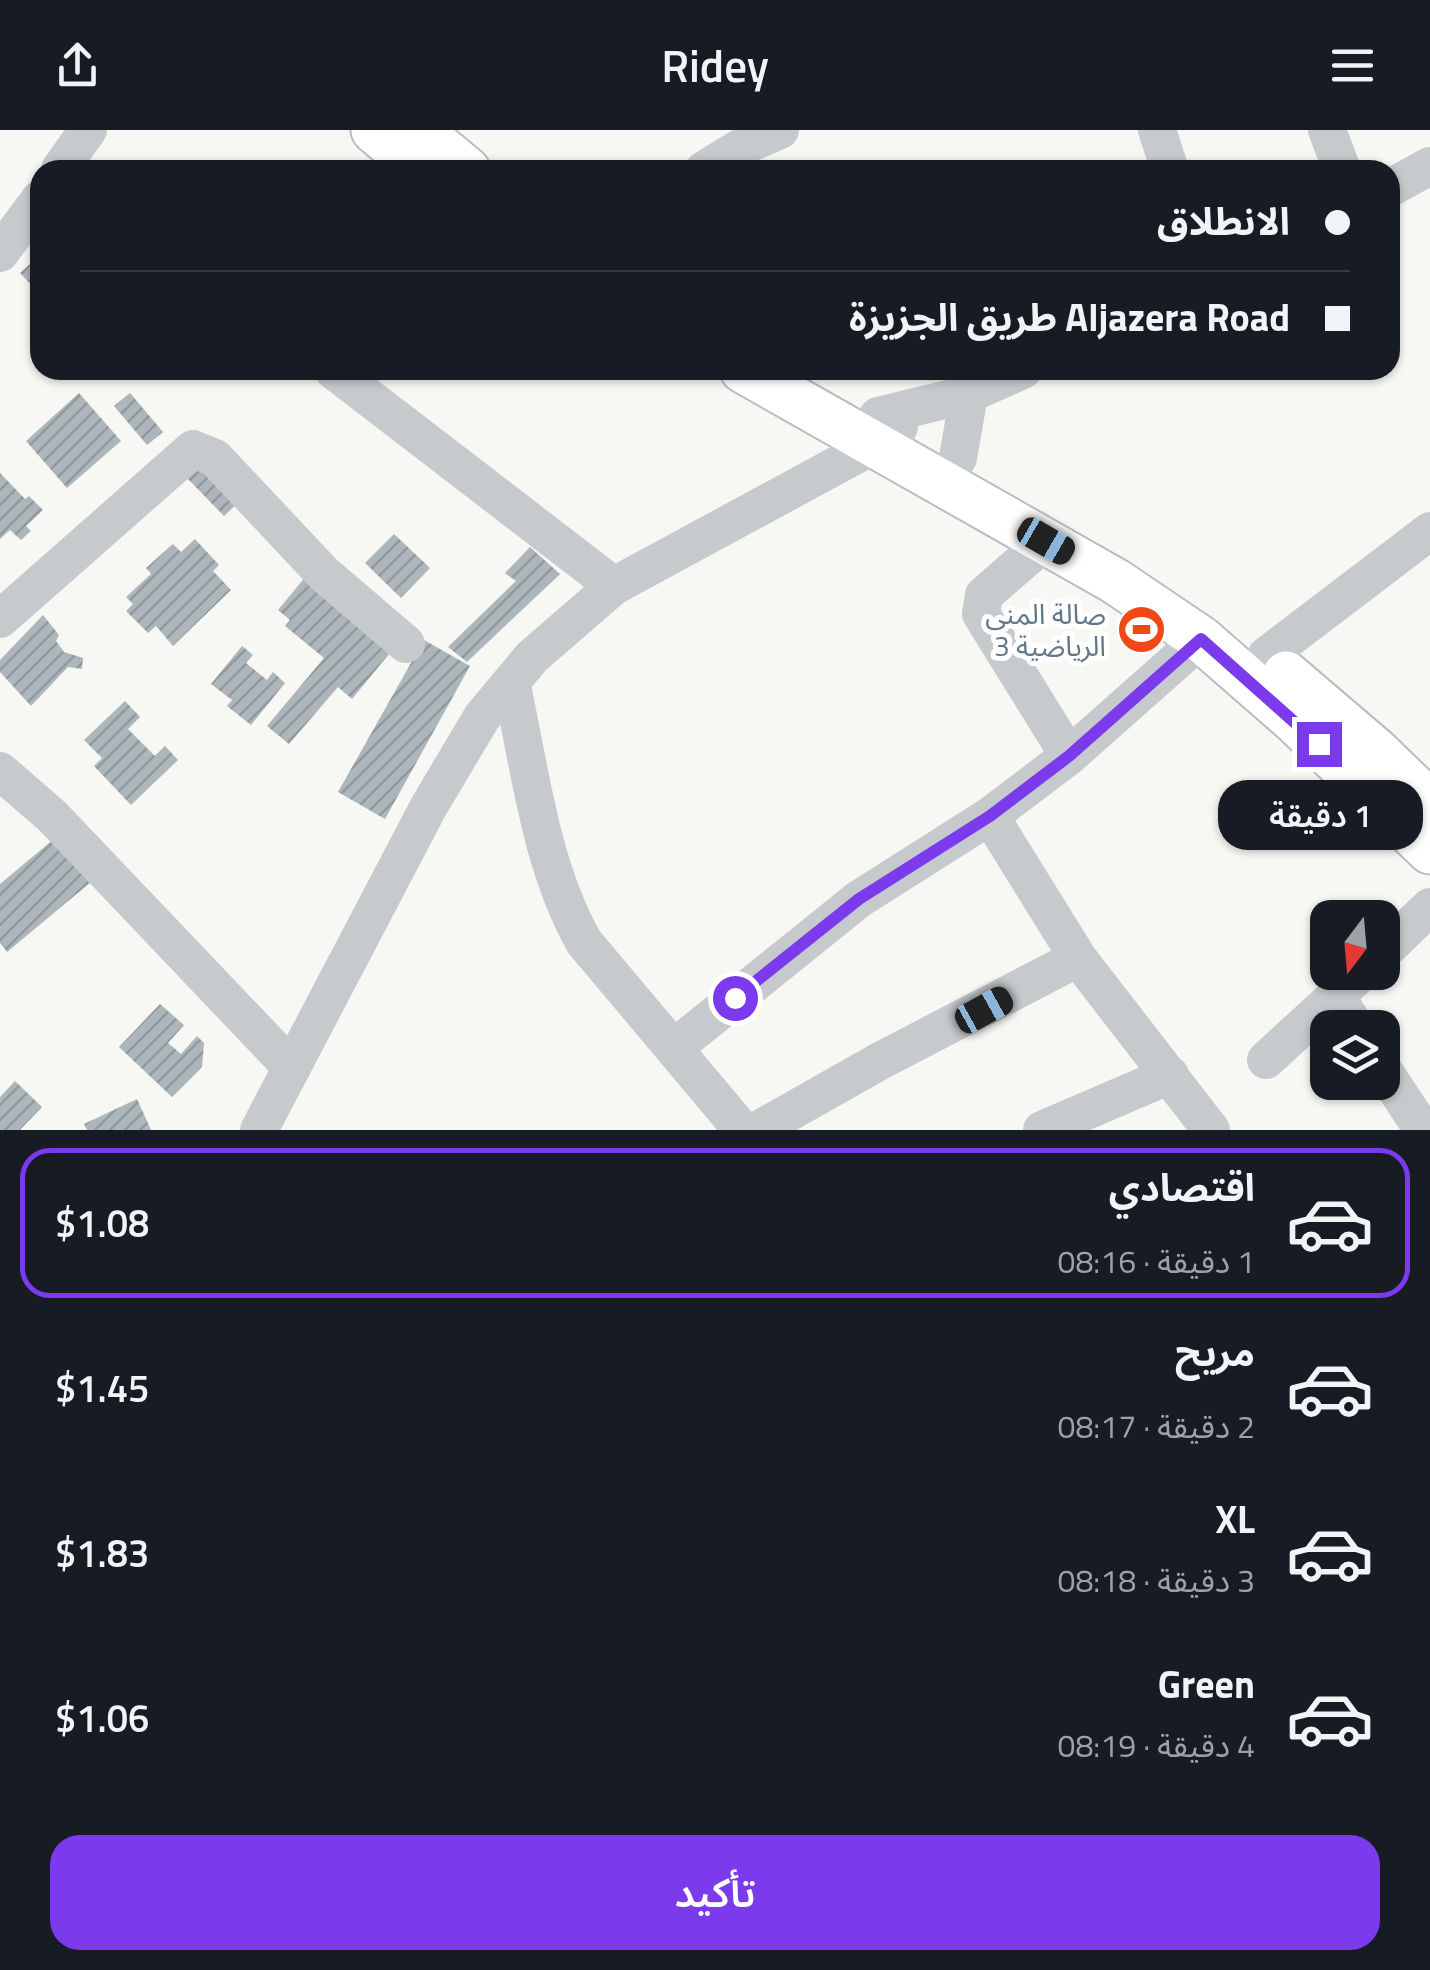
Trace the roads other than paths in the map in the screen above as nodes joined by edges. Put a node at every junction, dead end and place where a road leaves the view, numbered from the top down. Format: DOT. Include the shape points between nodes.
graph roads {
  1 [pos="88,130"];
  2 [pos="374,130"];
  3 [pos="419,130"];
  4 [pos="780,130"];
  5 [pos="1158,130"];
  6 [pos="1327,130"];
  7 [pos="68,160"];
  8 [pos="409,160"];
  9 [pos="454,160"];
  10 [pos="720,160"];
  11 [pos="1167,160"];
  12 [pos="1338,160"];
  13 [pos="1430,166"];
  14 [pos="1400,182"];
  15 [pos="30,212"];
  16 [pos="0,253"];
  17 [pos="346,380"];
  18 [pos="766,380"];
  19 [pos="812,380"];
  20 [pos="1000,380"];
  21 [pos="969,394"];
  22 [pos="884,429"];
  23 [pos="958,458"];
  24 [pos="1430,531"];
  25 [pos="1046,541"];
  26 [pos="614,586"];
  27 [pos="0,619"];
  28 [pos="1201,639"];
  29 [pos="406,644"];
  30 [pos="1266,656"];
  31 [pos="511,682"];
  32 [pos="1069,756"];
  33 [pos="0,771"];
  34 [pos="1430,803"];
  35 [pos="990,816"];
  36 [pos="1430,851"];
  37 [pos="1430,907"];
  38 [pos="1400,936"];
  39 [pos="1078,958"];
  40 [pos="1352,999"];
  41 [pos="675,1046"];
  42 [pos="1266,1060"];
  43 [pos="292,1068"];
  44 [pos="1170,1074"];
  45 [pos="1400,1095"];
  46 [pos="268,1125"];
  47 [pos="742,1130"];
  48 [pos="758,1130"];
  49 [pos="1042,1130"];
  50 [pos="1212,1130"];
  51 [pos="1423,1130"];
  1 -- 7 [label="street"];
  2 -- 8 [label="main road"];
  3 -- 9 [label="main road"];
  4 -- 10 [label="street"];
  5 -- 11 [label="street"];
  6 -- 12 [label="street"];
  13 -- 14 [label="street"];
  15 -- 16 [label="street"];
  17 -- 26 [label="street"];
  18 -- 22 [label="main road"];
  19 -- 22 [label="main road"];
  20 -- 21 [label="street"];
  21 -- 22 [label="street"];
  21 -- 23 [label="street"];
  22 -- 23 [label="main road"];
  22 -- 25 [label="main road"];
  22 -- 26 [label="street"];
  23 -- 30 [label="main road" via="1116,549"];
  24 -- 30 [label="street"];
  25 -- 28 [label="main road"];
  25 -- 32 [label="street" via="984,595 982,614"];
  26 -- 31 [label="street"];
  27 -- 29 [label="street" via="193,449 215,458 323,573"];
  28 -- 32 [label="street"];
  28 -- 36 [label="main road"];
  30 -- 34 [label="main road"];
  31 -- 41 [label="street" via="565,908 584,942"];
  31 -- 43 [label="street" via="429,806"];
  32 -- 35 [label="street"];
  33 -- 43 [label="street" via="52,816"];
  35 -- 39 [label="street"];
  35 -- 41 [label="street" via="859,899"];
  37 -- 38 [label="street"];
  39 -- 44 [label="street"];
  39 -- 48 [label="street"];
  40 -- 42 [label="street"];
  41 -- 47 [label="street"];
  43 -- 46 [label="street"];
  44 -- 49 [label="street"];
  44 -- 50 [label="street"];
  45 -- 51 [label="street"];
}
